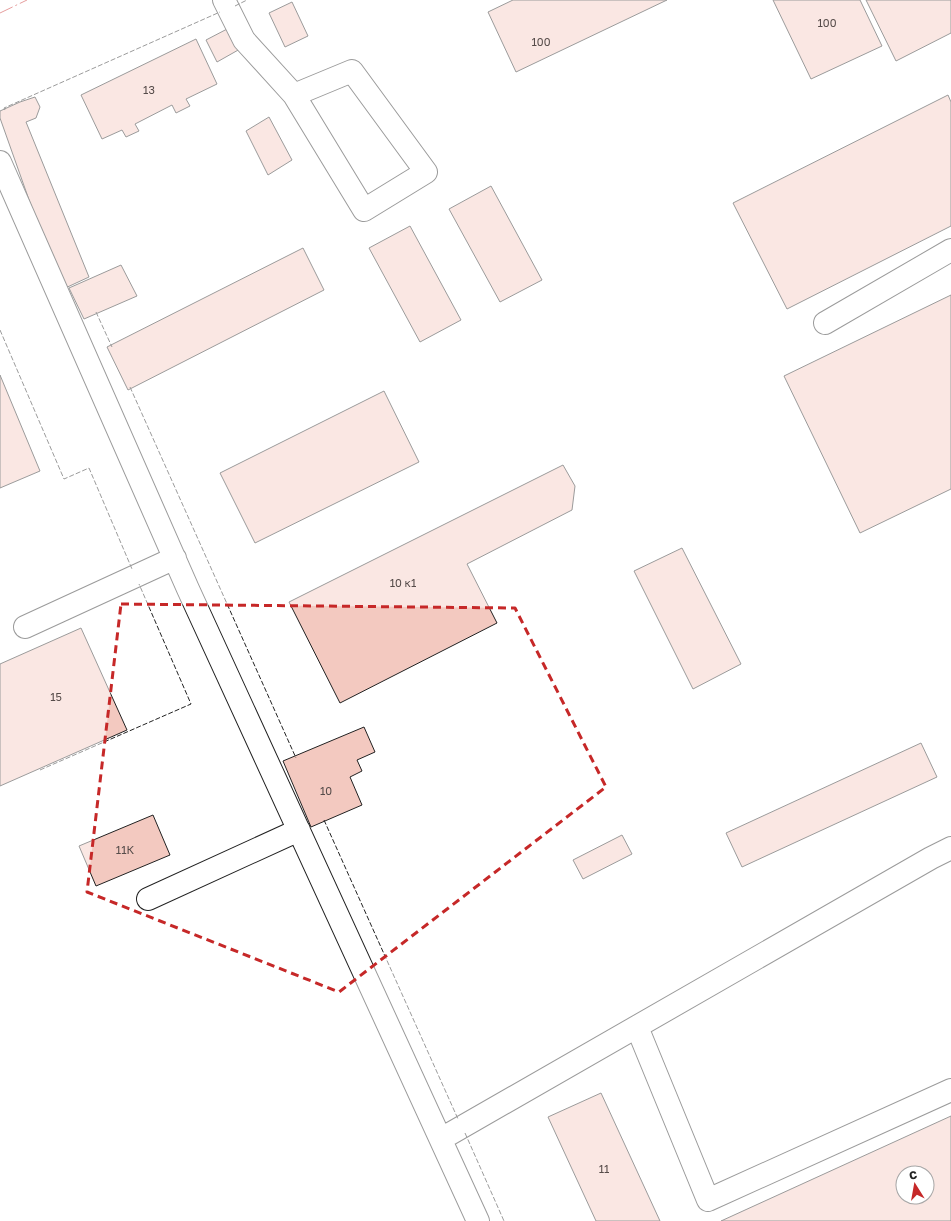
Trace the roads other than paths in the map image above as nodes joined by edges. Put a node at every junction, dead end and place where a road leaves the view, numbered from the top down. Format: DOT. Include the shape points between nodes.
graph roads {
  1 [pos="224,0"];
  2 [pos="294,95"];
  3 [pos="0,162"];
  4 [pos="951,250"];
  5 [pos="825,323"];
  6 [pos="175,558"];
  7 [pos="25,627"];
  8 [pos="299,830"];
  9 [pos="951,848"];
  10 [pos="148,899"];
  11 [pos="637,1027"];
  12 [pos="951,1090"];
  13 [pos="441,1139"];
  14 [pos="478,1221"];
  1 -- 2 [label="street" via="244,40"];
  2 -- 2 [label="street" via="364,210 426,172 352,71"];
  3 -- 6 [label="street"];
  4 -- 5 [label="street"];
  6 -- 7 [label="street"];
  6 -- 8 [label="street"];
  8 -- 10 [label="street"];
  8 -- 13 [label="street"];
  9 -- 11 [label="street"];
  11 -- 12 [label="street" via="708,1200"];
  11 -- 13 [label="street"];
  13 -- 14 [label="street"];
}
